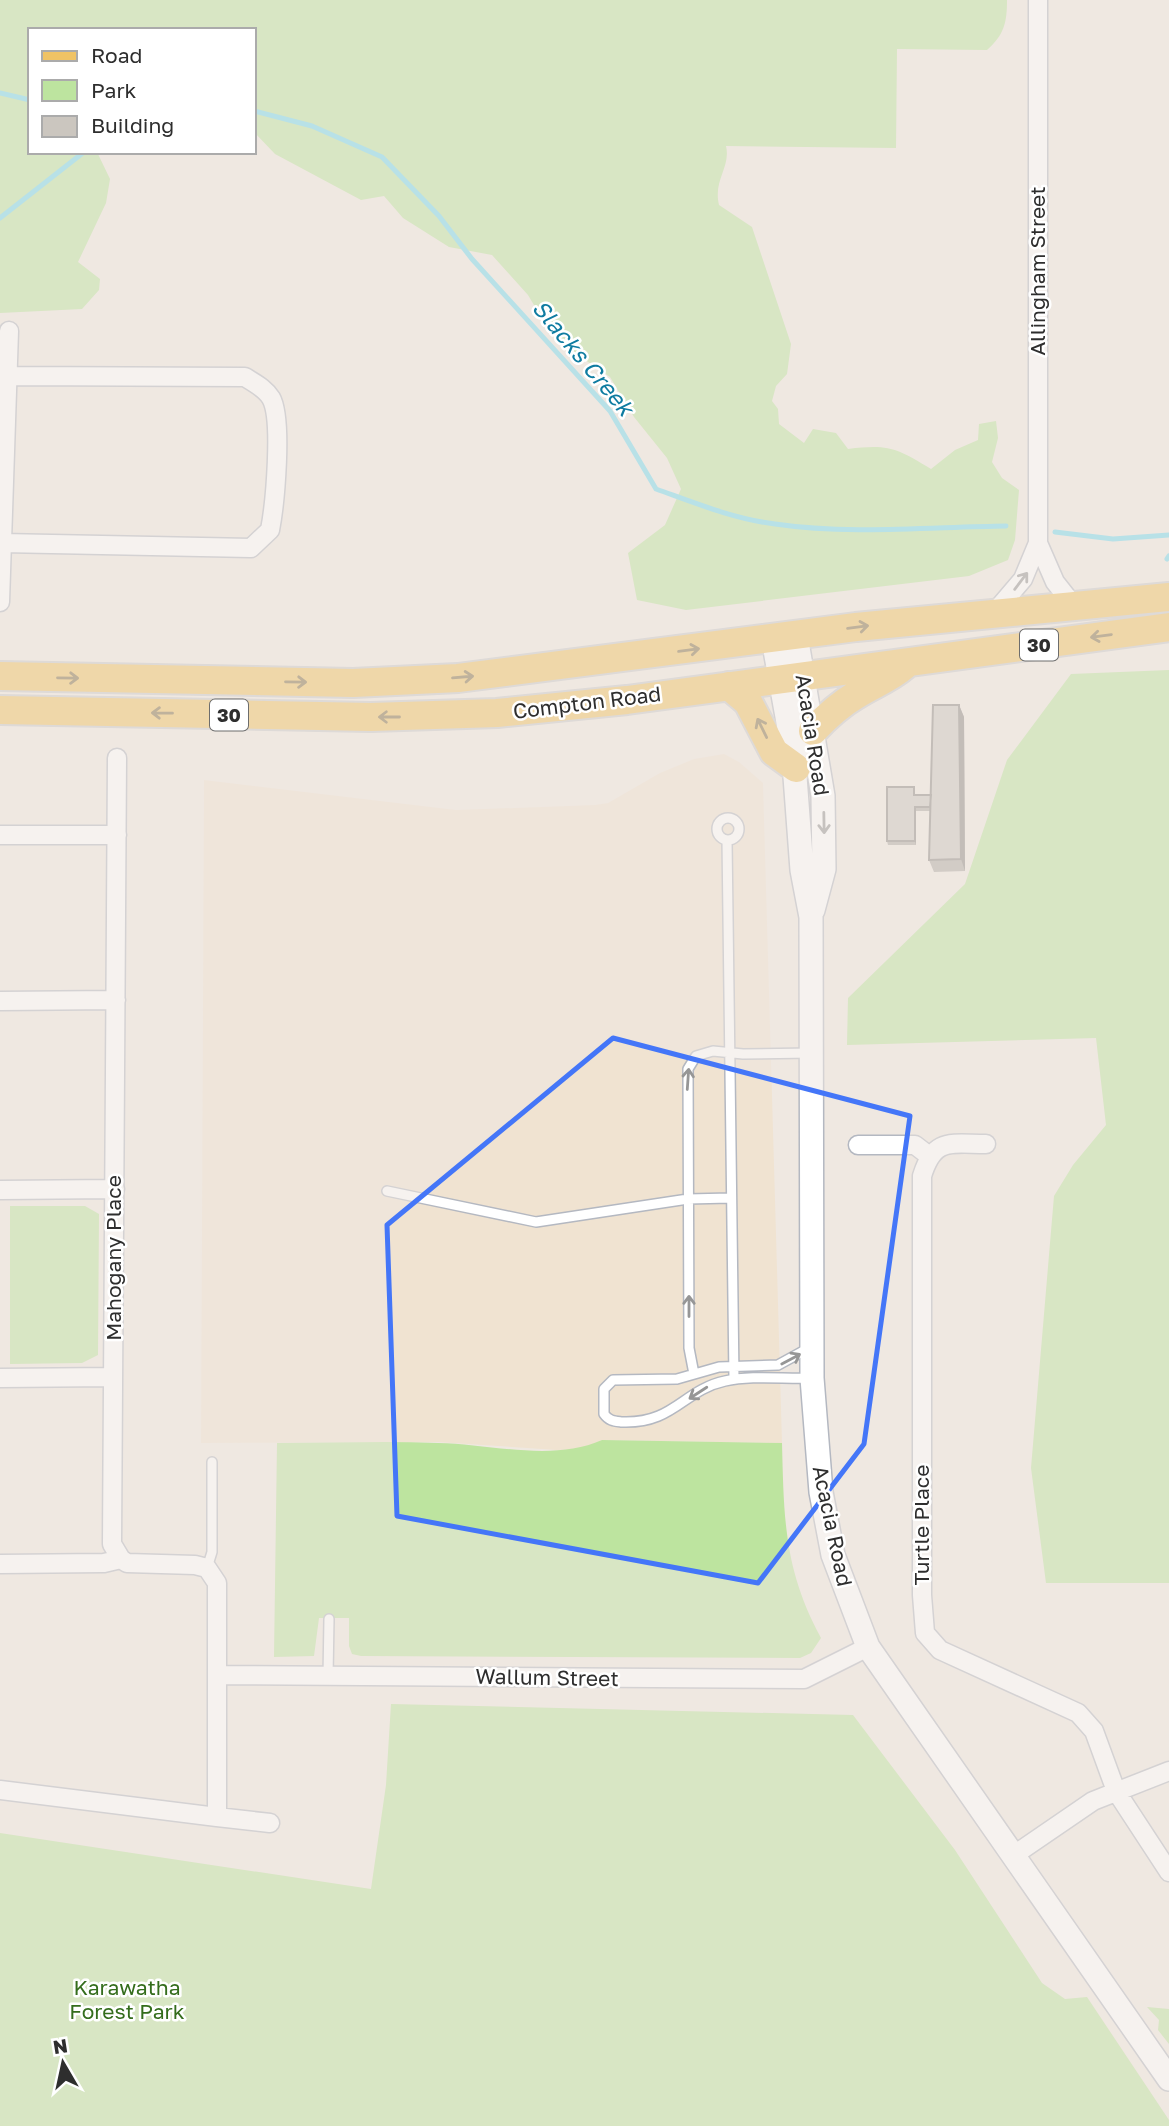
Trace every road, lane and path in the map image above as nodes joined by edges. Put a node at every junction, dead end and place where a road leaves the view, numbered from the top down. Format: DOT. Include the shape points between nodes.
graph roads {
  1 [pos="1038,0"];
  2 [pos="9,331"];
  3 [pos="8,376"];
  4 [pos="1038,543"];
  5 [pos="2,544"];
  6 [pos="1169,597"];
  7 [pos="0,602"];
  8 [pos="1074,606"];
  9 [pos="994,613"];
  10 [pos="1169,627"];
  11 [pos="785,637"];
  12 [pos="909,662"];
  13 [pos="0,677"];
  14 [pos="791,678"];
  15 [pos="729,686"];
  16 [pos="0,710"];
  17 [pos="813,731"];
  18 [pos="117,758"];
  19 [pos="796,768"];
  20 [pos="0,835"];
  21 [pos="117,835"];
  22 [pos="727,840"];
  23 [pos="811,917"];
  24 [pos="116,1000"];
  25 [pos="0,1001"];
  26 [pos="729,1052"];
  27 [pos="812,1053"];
  28 [pos="986,1144"];
  29 [pos="858,1145"];
  30 [pos="928,1155"];
  31 [pos="115,1189"];
  32 [pos="0,1190"];
  33 [pos="387,1191"];
  34 [pos="730,1198"];
  35 [pos="688,1199"];
  36 [pos="811,1346"];
  37 [pos="733,1366"];
  38 [pos="694,1374"];
  39 [pos="113,1377"];
  40 [pos="0,1378"];
  41 [pos="813,1378"];
  42 [pos="734,1380"];
  43 [pos="212,1462"];
  44 [pos="121,1559"];
  45 [pos="0,1564"];
  46 [pos="207,1568"];
  47 [pos="329,1619"];
  48 [pos="868,1647"];
  49 [pos="218,1675"];
  50 [pos="328,1676"];
  51 [pos="1169,1771"];
  52 [pos="0,1790"];
  53 [pos="1116,1791"];
  54 [pos="217,1817"];
  55 [pos="270,1823"];
  56 [pos="1014,1855"];
  57 [pos="1169,1872"];
  58 [pos="1169,2079"];
  1 -- 4 [label="street, Allingham Street"];
  2 -- 3 [label="street"];
  3 -- 5 [label="street"];
  3 -- 5 [label="street" via="245,377 263,388 278,416 270,530 251,548"];
  4 -- 8 [label="street, Allingham Street" via="1055,582"];
  9 -- 4 [label="street, Allingham Street, one-way" via="1023,579"];
  5 -- 7 [label="street"];
  6 -- 8 [label="main road, Compton Road / 30"];
  8 -- 9 [label="main road, Compton Road / 30"];
  11 -- 9 [label="main road, Compton Road / 30, one-way"];
  10 -- 12 [label="main road, Compton Road / 30, one-way"];
  13 -- 11 [label="main road, Compton Road / 30, one-way" via="395,682 545,669"];
  11 -- 14 [label="street, Acacia Road"];
  12 -- 14 [label="main road, Compton Road / 30"];
  12 -- 17 [label="main road" via="889,679 831,711"];
  14 -- 15 [label="main road, Compton Road / 30"];
  14 -- 17 [label="street, Acacia Road"];
  14 -- 19 [label="street, Acacia Road"];
  15 -- 16 [label="main road, Compton Road / 30, one-way" via="457,716"];
  19 -- 15 [label="main road, one-way" via="774,752 748,702"];
  17 -- 23 [label="street, Acacia Road, one-way" via="822,779 824,869"];
  18 -- 21 [label="street, Mahogany Place"];
  19 -- 23 [label="street, Acacia Road" via="802,870"];
  20 -- 21 [label="street"];
  21 -- 24 [label="street, Mahogany Place"];
  22 -- 26 [label="lane"];
  23 -- 27 [label="street, Acacia Road"];
  24 -- 25 [label="street"];
  24 -- 31 [label="street, Mahogany Place"];
  26 -- 27 [label="lane"];
  26 -- 34 [label="lane"];
  35 -- 26 [label="lane, one-way" via="688,1069 700,1054"];
  27 -- 36 [label="street, Acacia Road"];
  28 -- 30 [label="street" via="943,1144"];
  29 -- 30 [label="street" via="915,1145"];
  30 -- 53 [label="street, Turtle Place" via="922,1176 925,1633 940,1650 1088,1721"];
  31 -- 32 [label="street"];
  31 -- 39 [label="street, Mahogany Place"];
  33 -- 35 [label="lane" via="536,1222"];
  34 -- 35 [label="lane"];
  34 -- 37 [label="lane"];
  38 -- 35 [label="lane, one-way"];
  37 -- 36 [label="lane, one-way" via="778,1365"];
  36 -- 41 [label="street, Acacia Road"];
  37 -- 38 [label="lane"];
  37 -- 42 [label="lane"];
  42 -- 38 [label="lane, one-way" via="711,1385 661,1417 640,1422 605,1417 604,1389 609,1382"];
  39 -- 40 [label="street"];
  39 -- 44 [label="street, Mahogany Place" via="112,1544"];
  41 -- 42 [label="lane"];
  41 -- 48 [label="street, Acacia Road" via="817,1457 828,1527 849,1603"];
  43 -- 46 [label="lane" via="212,1552"];
  44 -- 45 [label="street"];
  44 -- 46 [label="street" via="142,1566"];
  46 -- 49 [label="street" via="217,1583"];
  47 -- 50 [label="lane"];
  48 -- 50 [label="street, Wallum Street" via="804,1679"];
  48 -- 56 [label="street, Acacia Road"];
  49 -- 50 [label="street, Wallum Street"];
  49 -- 54 [label="street"];
  51 -- 53 [label="street"];
  52 -- 54 [label="street"];
  53 -- 56 [label="street"];
  53 -- 57 [label="street, Turtle Place"];
  54 -- 55 [label="street"];
  56 -- 58 [label="street, Acacia Road"];
}
